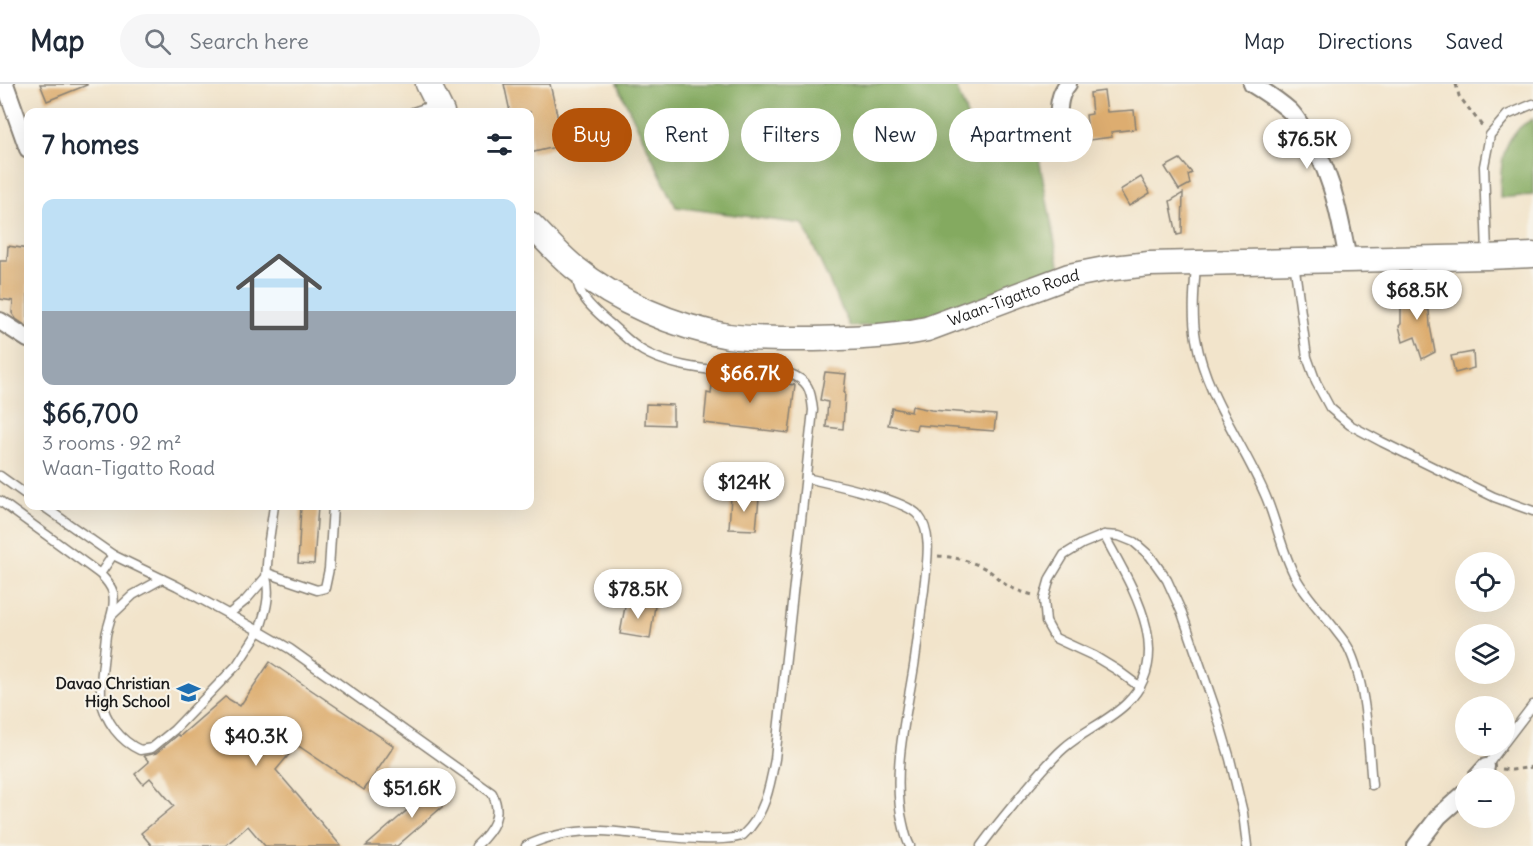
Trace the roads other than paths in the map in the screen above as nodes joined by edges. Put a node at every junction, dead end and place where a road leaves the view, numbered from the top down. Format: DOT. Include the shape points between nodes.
graph roads {
  1 [pos="5,84"];
  2 [pos="1068,84"];
  3 [pos="1252,84"];
  4 [pos="436,100"];
  5 [pos="1533,104"];
  6 [pos="421,108"];
  7 [pos="1059,108"];
  8 [pos="24,138"];
  9 [pos="534,228"];
  10 [pos="1533,255"];
  11 [pos="1487,257"];
  12 [pos="1348,260"];
  13 [pos="1293,261"];
  14 [pos="1196,263"];
  15 [pos="575,268"];
  16 [pos="0,321"];
  17 [pos="24,336"];
  18 [pos="0,476"];
  19 [pos="806,478"];
  20 [pos="24,493"];
  21 [pos="0,501"];
  22 [pos="49,510"];
  23 [pos="273,510"];
  24 [pos="333,510"];
  25 [pos="1533,511"];
  26 [pos="1104,535"];
  27 [pos="113,555"];
  28 [pos="100,574"];
  29 [pos="266,575"];
  30 [pos="162,579"];
  31 [pos="229,614"];
  32 [pos="112,615"];
  33 [pos="259,631"];
  34 [pos="1140,687"];
  35 [pos="1533,705"];
  36 [pos="1515,728"];
  37 [pos="1494,756"];
  38 [pos="1485,768"];
  39 [pos="1372,786"];
  40 [pos="1455,802"];
  41 [pos="477,846"];
  42 [pos="526,846"];
  43 [pos="910,846"];
  44 [pos="981,846"];
  45 [pos="1247,846"];
  46 [pos="1416,846"];
  1 -- 8 [label="street"];
  2 -- 7 [label="street"];
  3 -- 12 [label="street" via="1291,112 1312,140 1337,203"];
  4 -- 6 [label="lane"];
  5 -- 11 [label="lane" via="1507,115 1490,135 1484,166"];
  9 -- 15 [label="street, Waan-Tigatto Road"];
  10 -- 11 [label="street, Waan-Tigatto Road"];
  11 -- 12 [label="street, Waan-Tigatto Road"];
  12 -- 13 [label="street, Waan-Tigatto Road"];
  13 -- 14 [label="street, Waan-Tigatto Road"];
  13 -- 25 [label="lane" via="1307,357 1330,408 1382,442 1494,498"];
  14 -- 15 [label="street, Waan-Tigatto Road" via="1149,264 1070,276 906,334 776,339 728,336 663,318 614,295"];
  14 -- 39 [label="lane" via="1195,338 1202,363 1266,497 1295,577 1348,646 1359,677"];
  15 -- 19 [label="lane" via="582,296 592,309 641,350 681,365 799,377 812,395"];
  16 -- 17 [label="street"];
  18 -- 20 [label="lane"];
  19 -- 42 [label="lane" via="775,759 768,795 755,821 742,836 727,841 602,831 569,832"];
  19 -- 43 [label="lane" via="897,503 912,510 924,525 927,555 898,768 899,808"];
  21 -- 28 [label="lane"];
  22 -- 27 [label="lane"];
  23 -- 29 [label="lane"];
  24 -- 29 [label="lane" via="325,588 317,590"];
  26 -- 34 [label="lane" via="1146,622 1148,667"];
  26 -- 34 [label="lane" via="1064,555 1044,598 1046,622 1055,638 1094,656"];
  26 -- 45 [label="lane" via="1134,542 1167,580 1215,708 1243,813"];
  27 -- 28 [label="lane"];
  27 -- 30 [label="lane"];
  28 -- 32 [label="lane" via="113,592"];
  29 -- 31 [label="lane"];
  29 -- 33 [label="lane" via="269,589"];
  30 -- 31 [label="lane"];
  30 -- 32 [label="lane" via="133,595"];
  31 -- 33 [label="lane"];
  32 -- 33 [label="lane" via="106,636 102,708 118,734 140,750 152,748 174,730 237,664"];
  33 -- 41 [label="lane" via="492,793 497,813 494,825"];
  34 -- 44 [label="lane" via="1111,717 1064,748"];
  35 -- 36 [label="lane"];
  37 -- 38 [label="lane"];
  40 -- 46 [label="street"];
}
